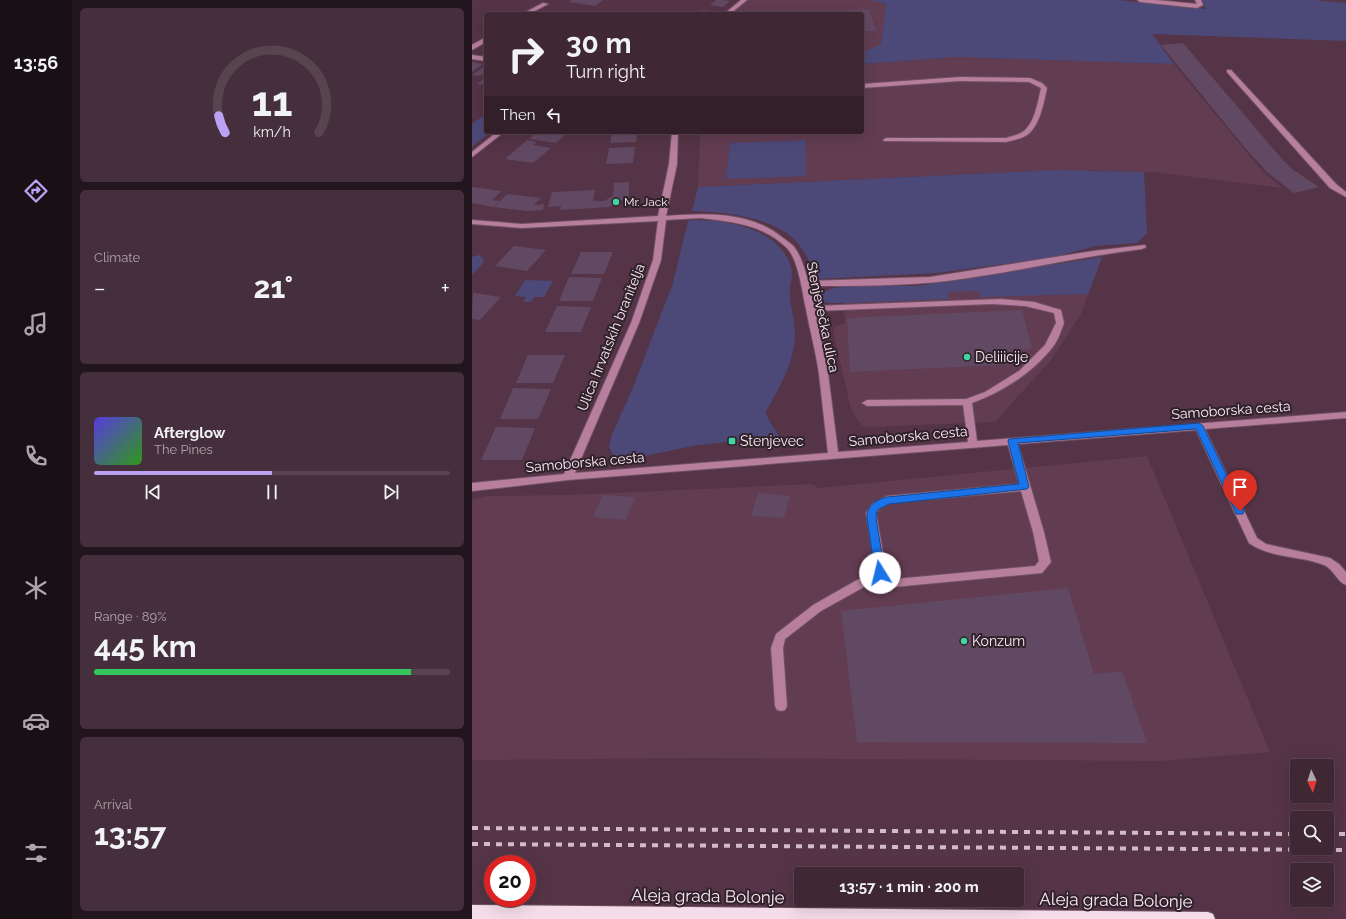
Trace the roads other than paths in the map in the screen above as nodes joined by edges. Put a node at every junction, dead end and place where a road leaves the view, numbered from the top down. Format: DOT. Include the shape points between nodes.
graph roads {
  1 [pos="744,0"];
  2 [pos="1140,0"];
  3 [pos="1198,0"];
  4 [pos="545,4"];
  5 [pos="529,12"];
  6 [pos="729,12"];
  7 [pos="484,40"];
  8 [pos="472,48"];
  9 [pos="472,57"];
  10 [pos="484,59"];
  11 [pos="1229,71"];
  12 [pos="864,86"];
  13 [pos="498,134"];
  14 [pos="675,134"];
  15 [pos="886,140"];
  16 [pos="472,155"];
  17 [pos="1346,195"];
  18 [pos="662,218"];
  19 [pos="472,222"];
  20 [pos="1142,247"];
  21 [pos="805,284"];
  22 [pos="811,309"];
  23 [pos="967,402"];
  24 [pos="868,403"];
  25 [pos="1346,415"];
  26 [pos="1199,426"];
  27 [pos="1012,441"];
  28 [pos="973,444"];
  29 [pos="833,456"];
  30 [pos="568,477"];
  31 [pos="472,487"];
  32 [pos="1024,487"];
  33 [pos="883,578"];
  34 [pos="1346,580"];
  35 [pos="781,706"];
  36 [pos="472,912"];
  37 [pos="1208,919"];
  1 -- 6 [label="street"];
  2 -- 3 [label="street" via="1197,6 1200,4"];
  4 -- 5 [label="street"];
  7 -- 8 [label="street"];
  9 -- 10 [label="street"];
  11 -- 17 [label="street" via="1333,186"];
  12 -- 15 [label="street" via="960,79 1030,80 1044,88 1041,104 1028,131 1019,137 1006,140"];
  13 -- 16 [label="street"];
  14 -- 18 [label="street, Ulica hrvatskih branitelja" via="673,164"];
  18 -- 19 [label="street, Stenjevečka ulica" via="522,226"];
  18 -- 21 [label="street, Stenjevečka ulica" via="688,216 740,220 774,234 791,248 798,260"];
  18 -- 30 [label="street, Ulica hrvatskih branitelja" via="657,260 634,323"];
  20 -- 21 [label="street" via="946,278 909,282"];
  21 -- 22 [label="street, Stenjevečka ulica"];
  22 -- 23 [label="street" via="1016,301 1042,305 1058,312 1060,323 1049,346 1022,373 988,394"];
  22 -- 29 [label="street, Stenjevečka ulica" via="823,372"];
  23 -- 24 [label="street"];
  23 -- 28 [label="street"];
  25 -- 26 [label="street, Samoborska cesta"];
  26 -- 27 [label="street, Samoborska cesta"];
  26 -- 34 [label="street" via="1253,540 1263,547 1326,561 1340,570"];
  27 -- 28 [label="street, Samoborska cesta"];
  27 -- 32 [label="street"];
  28 -- 29 [label="street, Samoborska cesta"];
  29 -- 30 [label="street, Samoborska cesta"];
  30 -- 31 [label="street, Samoborska cesta"];
  32 -- 33 [label="street" via="887,500 880,503 871,513 880,573"];
  32 -- 33 [label="street" via="1046,562 1042,568 894,583"];
  33 -- 35 [label="street" via="861,583 829,601 780,636 777,648"];
  36 -- 37 [label="main road, Aleja grada Bolonje"];
}
